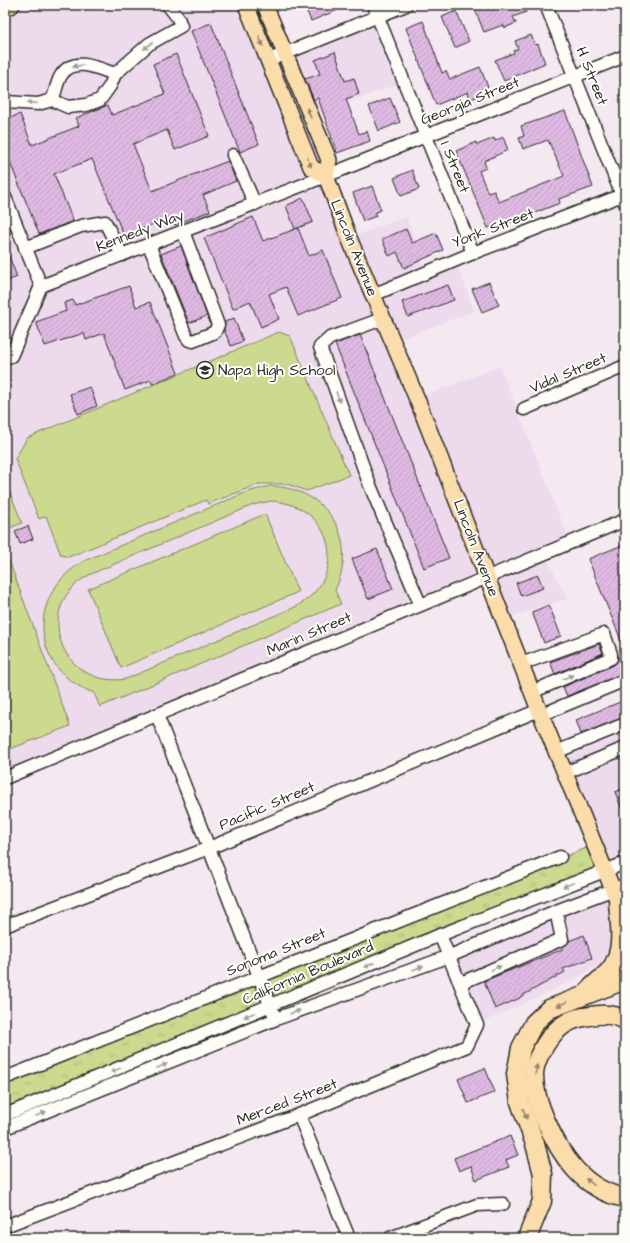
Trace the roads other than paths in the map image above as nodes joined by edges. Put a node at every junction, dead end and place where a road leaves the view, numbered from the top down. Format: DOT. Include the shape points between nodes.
graph roads {
  1 [pos="12,5"];
  2 [pos="168,5"];
  3 [pos="246,5"];
  4 [pos="265,5"];
  5 [pos="373,5"];
  6 [pos="406,5"];
  7 [pos="546,5"];
  8 [pos="5,8"];
  9 [pos="377,17"];
  10 [pos="285,54"];
  11 [pos="625,56"];
  12 [pos="269,60"];
  13 [pos="115,74"];
  14 [pos="574,76"];
  15 [pos="52,100"];
  16 [pos="5,102"];
  17 [pos="425,136"];
  18 [pos="233,155"];
  19 [pos="326,176"];
  20 [pos="5,197"];
  21 [pos="624,197"];
  22 [pos="255,204"];
  23 [pos="183,231"];
  24 [pos="149,245"];
  25 [pos="25,248"];
  26 [pos="473,253"];
  27 [pos="122,255"];
  28 [pos="41,286"];
  29 [pos="373,295"];
  30 [pos="382,319"];
  31 [pos="5,358"];
  32 [pos="625,366"];
  33 [pos="524,408"];
  34 [pos="625,520"];
  35 [pos="486,576"];
  36 [pos="420,604"];
  37 [pos="521,664"];
  38 [pos="625,680"];
  39 [pos="532,692"];
  40 [pos="540,712"];
  41 [pos="157,716"];
  42 [pos="625,724"];
  43 [pos="625,748"];
  44 [pos="556,752"];
  45 [pos="565,773"];
  46 [pos="5,778"];
  47 [pos="209,848"];
  48 [pos="560,857"];
  49 [pos="625,863"];
  50 [pos="604,871"];
  51 [pos="618,892"];
  52 [pos="556,911"];
  53 [pos="625,920"];
  54 [pos="5,926"];
  55 [pos="440,935"];
  56 [pos="450,956"];
  57 [pos="260,976"];
  58 [pos="625,980"];
  59 [pos="461,983"];
  60 [pos="585,994"];
  61 [pos="271,1006"];
  62 [pos="276,1019"];
  63 [pos="625,1020"];
  64 [pos="5,1078"];
  65 [pos="5,1115"];
  66 [pos="299,1115"];
  67 [pos="5,1128"];
  68 [pos="625,1198"];
  69 [pos="503,1204"];
  70 [pos="5,1226"];
  71 [pos="349,1238"];
  72 [pos="390,1238"];
  73 [pos="527,1238"];
  1 -- 8 [label="main road"];
  2 -- 13 [label="street, one-way" via="181,26 149,44"];
  3 -- 12 [label="main road, one-way"];
  4 -- 10 [label="main road, Lincoln Avenue"];
  5 -- 9 [label="street, I Street"];
  6 -- 9 [label="street"];
  7 -- 14 [label="street, H Street"];
  9 -- 10 [label="street"];
  9 -- 17 [label="street, I Street"];
  10 -- 12 [label="street"];
  19 -- 10 [label="main road, Lincoln Avenue, one-way" via="329,160"];
  11 -- 14 [label="street, Georgia Street"];
  12 -- 19 [label="main road, one-way" via="311,167"];
  13 -- 15 [label="street" via="100,100 68,107"];
  13 -- 15 [label="street, one-way" via="86,64 73,66 62,74"];
  14 -- 17 [label="street, Georgia Street"];
  14 -- 21 [label="street, H Street"];
  15 -- 16 [label="street, one-way" via="38,104"];
  17 -- 19 [label="street, Georgia Street"];
  17 -- 26 [label="street, I Street"];
  18 -- 22 [label="street"];
  19 -- 22 [label="street, Kennedy Way"];
  19 -- 29 [label="main road, Lincoln Avenue"];
  20 -- 25 [label="street"];
  21 -- 26 [label="street, York Street"];
  22 -- 23 [label="street, Kennedy Way"];
  23 -- 24 [label="street, Kennedy Way"];
  23 -- 24 [label="street" via="218,325 215,332 193,341 189,340"];
  24 -- 27 [label="street, Kennedy Way"];
  25 -- 27 [label="street" via="81,226 105,222"];
  25 -- 28 [label="street"];
  26 -- 29 [label="street, York Street"];
  27 -- 28 [label="street, Kennedy Way"];
  28 -- 31 [label="street" via="11,356"];
  29 -- 30 [label="main road, Lincoln Avenue"];
  30 -- 35 [label="main road, Lincoln Avenue" via="417,399"];
  30 -- 36 [label="street, one-way" via="330,338 320,347 369,483"];
  32 -- 33 [label="street, Vidal Street"];
  34 -- 35 [label="street, Marin Street"];
  35 -- 36 [label="street, Marin Street"];
  35 -- 37 [label="main road, Lincoln Avenue"];
  36 -- 41 [label="street, Marin Street"];
  37 -- 39 [label="main road, Lincoln Avenue"];
  39 -- 37 [label="street, one-way" via="611,658 604,634"];
  38 -- 40 [label="street, Pacific Street"];
  39 -- 40 [label="main road, Lincoln Avenue"];
  40 -- 44 [label="main road, Lincoln Avenue"];
  40 -- 47 [label="street, Pacific Street"];
  41 -- 46 [label="street, Marin Street"];
  41 -- 47 [label="street"];
  42 -- 44 [label="street"];
  43 -- 45 [label="street"];
  44 -- 45 [label="main road, Lincoln Avenue"];
  45 -- 50 [label="main road, Lincoln Avenue"];
  47 -- 54 [label="street, Pacific Street"];
  47 -- 57 [label="street"];
  48 -- 57 [label="street, Sonoma Street"];
  49 -- 50 [label="street, California Boulevard"];
  50 -- 51 [label="main road, Lincoln Avenue"];
  50 -- 55 [label="street, California Boulevard, one-way"];
  51 -- 52 [label="street, California Boulevard"];
  51 -- 53 [label="main road, Lincoln Avenue"];
  51 -- 60 [label="highway" via="621,936 617,955 610,970"];
  52 -- 56 [label="street, California Boulevard"];
  59 -- 52 [label="street, one-way" via="562,939"];
  55 -- 56 [label="street, Merced Street"];
  55 -- 61 [label="street, California Boulevard, one-way"];
  56 -- 59 [label="street, Merced Street"];
  62 -- 56 [label="street, California Boulevard, one-way"];
  57 -- 61 [label="street"];
  57 -- 64 [label="street, Sonoma Street"];
  58 -- 60 [label="highway"];
  59 -- 66 [label="street, Merced Street" via="477,1025 467,1046"];
  60 -- 73 [label="highway, one-way" via="549,1009 534,1023 521,1048 516,1074 520,1102 543,1174 542,1201"];
  61 -- 62 [label="street"];
  61 -- 65 [label="street, California Boulevard, one-way"];
  67 -- 62 [label="street, California Boulevard, one-way"];
  68 -- 63 [label="highway, one-way" via="617,1197 592,1185 570,1166 554,1141 536,1096 534,1073 540,1051 555,1031 573,1019 596,1014"];
  66 -- 70 [label="street, Merced Street"];
  66 -- 71 [label="street"];
  69 -- 72 [label="street" via="477,1205"];
}
